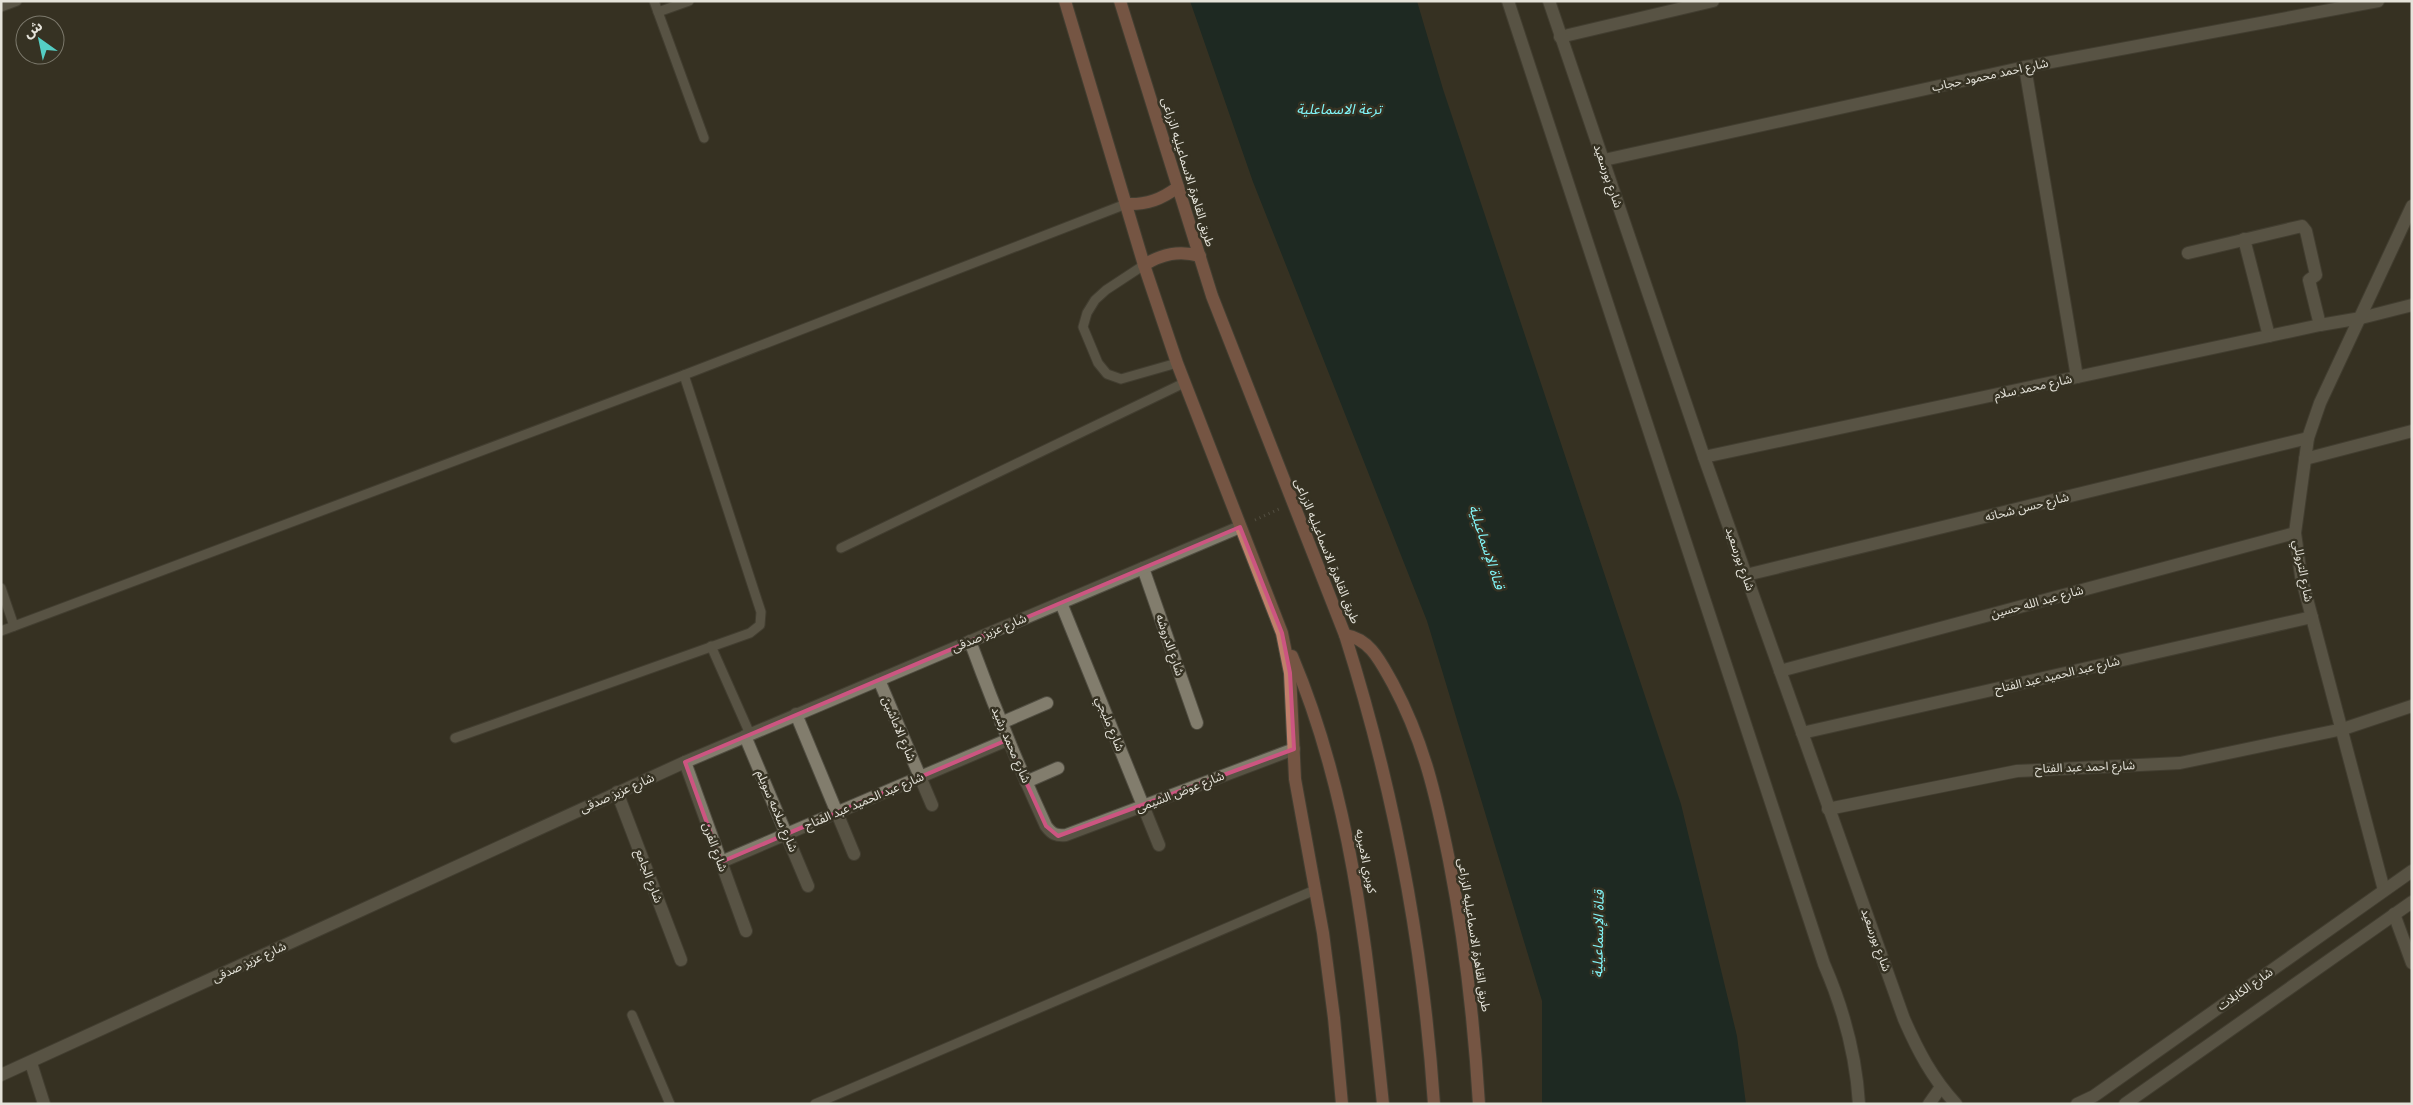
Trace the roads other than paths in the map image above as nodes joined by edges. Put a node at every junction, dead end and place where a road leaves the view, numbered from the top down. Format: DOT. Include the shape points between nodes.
graph roads {
  1 [pos="17,1"];
  2 [pos="654,1"];
  3 [pos="689,1"];
  4 [pos="1065,1"];
  5 [pos="1120,1"];
  6 [pos="1508,1"];
  7 [pos="1548,1"];
  8 [pos="1713,1"];
  9 [pos="2378,1"];
  10 [pos="1,7"];
  11 [pos="658,12"];
  12 [pos="1560,37"];
  13 [pos="2025,67"];
  14 [pos="704,138"];
  15 [pos="1604,160"];
  16 [pos="1178,187"];
  17 [pos="1126,204"];
  18 [pos="2412,206"];
  19 [pos="2244,239"];
  20 [pos="2188,253"];
  21 [pos="1200,256"];
  22 [pos="1144,265"];
  23 [pos="2412,304"];
  24 [pos="2361,318"];
  25 [pos="2320,325"];
  26 [pos="2269,336"];
  27 [pos="1177,363"];
  28 [pos="684,375"];
  29 [pos="2076,377"];
  30 [pos="1184,383"];
  31 [pos="2412,431"];
  32 [pos="2308,438"];
  33 [pos="1704,457"];
  34 [pos="2305,459"];
  35 [pos="1240,527"];
  36 [pos="2295,533"];
  37 [pos="841,548"];
  38 [pos="1143,568"];
  39 [pos="1746,575"];
  40 [pos="1,588"];
  41 [pos="1061,602"];
  42 [pos="2312,617"];
  43 [pos="14,626"];
  44 [pos="1,631"];
  45 [pos="1282,633"];
  46 [pos="1345,635"];
  47 [pos="970,641"];
  48 [pos="711,646"];
  49 [pos="1780,671"];
  50 [pos="879,680"];
  51 [pos="1047,703"];
  52 [pos="2412,706"];
  53 [pos="796,714"];
  54 [pos="1197,722"];
  55 [pos="1001,723"];
  56 [pos="2343,729"];
  57 [pos="1802,733"];
  58 [pos="748,735"];
  59 [pos="456,738"];
  60 [pos="1007,740"];
  61 [pos="1294,749"];
  62 [pos="684,762"];
  63 [pos="1058,768"];
  64 [pos="920,778"];
  65 [pos="1026,782"];
  66 [pos="617,792"];
  67 [pos="932,805"];
  68 [pos="1143,806"];
  69 [pos="1828,809"];
  70 [pos="837,813"];
  71 [pos="786,834"];
  72 [pos="1066,835"];
  73 [pos="1159,846"];
  74 [pos="854,854"];
  75 [pos="721,862"];
  76 [pos="2412,870"];
  77 [pos="808,886"];
  78 [pos="1315,890"];
  79 [pos="2384,890"];
  80 [pos="2412,902"];
  81 [pos="2394,914"];
  82 [pos="746,931"];
  83 [pos="681,960"];
  84 [pos="2412,963"];
  85 [pos="632,1015"];
  86 [pos="31,1062"];
  87 [pos="1,1075"];
  88 [pos="1941,1087"];
  89 [pos="44,1104"];
  90 [pos="670,1104"];
  91 [pos="815,1104"];
  92 [pos="1342,1104"];
  93 [pos="1383,1104"];
  94 [pos="1434,1104"];
  95 [pos="1480,1104"];
  96 [pos="1859,1104"];
  97 [pos="1929,1104"];
  98 [pos="1956,1104"];
  99 [pos="2077,1104"];
  100 [pos="2125,1104"];
  1 -- 10 [label="lane"];
  2 -- 11 [label="lane"];
  3 -- 11 [label="lane"];
  4 -- 17 [label="main road"];
  5 -- 16 [label="main road, طريق القاهرة, الاسماعيليه الزراعى"];
  6 -- 96 [label="street" via="1824,964 1845,1019 1854,1056"];
  7 -- 12 [label="street, شارع بورسعيد"];
  8 -- 12 [label="street"];
  9 -- 13 [label="street, شارع احمد محمود حجاب"];
  11 -- 14 [label="lane"];
  12 -- 15 [label="street, شارع بورسعيد"];
  13 -- 15 [label="street, شارع احمد محمود حجاب"];
  13 -- 29 [label="street"];
  15 -- 33 [label="street, شارع بورسعيد"];
  16 -- 17 [label="main road" via="1154,201"];
  16 -- 21 [label="main road, طريق القاهرة, الاسماعيليه الزراعى"];
  17 -- 22 [label="main road"];
  17 -- 28 [label="lane"];
  18 -- 24 [label="street, شارع التروللي"];
  19 -- 20 [label="street"];
  19 -- 25 [label="street" via="2302,226 2316,275 2309,280"];
  19 -- 26 [label="street"];
  21 -- 22 [label="main road" via="1170,254"];
  21 -- 46 [label="main road, طريق القاهرة, الاسماعيليه الزراعى" via="1212,296"];
  22 -- 27 [label="main road"];
  22 -- 27 [label="lane" via="1095,300 1083,327 1098,363 1108,374 1121,379"];
  23 -- 24 [label="street, شارع محمد سلام"];
  24 -- 25 [label="street, شارع محمد سلام"];
  24 -- 32 [label="street, شارع التروللي" via="2320,403"];
  25 -- 26 [label="street, شارع محمد سلام"];
  26 -- 29 [label="street, شارع محمد سلام"];
  27 -- 30 [label="main road"];
  28 -- 43 [label="lane"];
  28 -- 48 [label="lane" via="761,612 760,625 755,630"];
  29 -- 33 [label="street, شارع محمد سلام"];
  30 -- 35 [label="main road"];
  30 -- 37 [label="lane"];
  31 -- 34 [label="street"];
  32 -- 34 [label="street, شارع التروللي"];
  32 -- 39 [label="street, شارع حسن شحاته"];
  33 -- 39 [label="street, شارع بورسعيد"];
  34 -- 36 [label="street, شارع التروللي"];
  35 -- 38 [label="street, شارع عزيز صدقى"];
  35 -- 45 [label="main road"];
  36 -- 42 [label="street, شارع التروللي" via="2301,576"];
  36 -- 49 [label="street, شارع عبد الله حسين"];
  38 -- 41 [label="street, شارع عزيز صدقى"];
  38 -- 54 [label="street, شارع الدروشه"];
  39 -- 49 [label="street, شارع بورسعيد"];
  40 -- 43 [label="lane"];
  41 -- 47 [label="street, شارع عزيز صدقى"];
  41 -- 68 [label="street, شارع مليجي"];
  42 -- 56 [label="street, شارع التروللي"];
  42 -- 57 [label="street, شارع عبد الحميد عبد الفتاح"];
  43 -- 44 [label="lane"];
  45 -- 61 [label="main road" via="1290,673"];
  45 -- 93 [label="main road, كوبري الاميريه" via="1324,743 1355,875 1370,971"];
  46 -- 94 [label="main road" via="1390,794 1414,910 1429,1029"];
  46 -- 95 [label="main road, طريق القاهرة, الاسماعيليه الزراعى" via="1367,644 1388,675 1423,750 1435,789 1469,981"];
  47 -- 50 [label="street, شارع عزيز صدقى"];
  47 -- 55 [label="street, شارع محمد رشيد"];
  48 -- 58 [label="lane"];
  48 -- 59 [label="lane"];
  49 -- 57 [label="street, شارع بورسعيد"];
  50 -- 53 [label="street, شارع عزيز صدقى"];
  50 -- 64 [label="street, شارع الاماشين"];
  51 -- 55 [label="street"];
  52 -- 56 [label="street, شارع احمد عبد الفتاح"];
  53 -- 58 [label="street, شارع عزيز صدقى"];
  53 -- 70 [label="street"];
  55 -- 60 [label="street, شارع محمد رشيد"];
  56 -- 69 [label="street, شارع احمد عبد الفتاح" via="2180,763 2017,771"];
  56 -- 79 [label="street, شارع التروللي"];
  57 -- 69 [label="street, شارع بورسعيد"];
  58 -- 62 [label="street, شارع عزيز صدقى"];
  58 -- 71 [label="street, شارع سلامه سويلم"];
  60 -- 64 [label="street, شارع عبد الحميد عبد الفتاح"];
  60 -- 65 [label="street, شارع محمد رشيد"];
  61 -- 68 [label="street, شارع عوض الشيمى"];
  61 -- 78 [label="main road" via="1295,779"];
  62 -- 66 [label="street, شارع عزيز صدقى"];
  62 -- 75 [label="street, شارع الفرن"];
  63 -- 65 [label="street"];
  64 -- 67 [label="street, شارع الاماشين"];
  64 -- 70 [label="street, شارع عبد الحميد عبد الفتاح"];
  65 -- 72 [label="street, شارع محمد رشيد" via="1051,833"];
  66 -- 83 [label="street, شارع الجامع"];
  66 -- 86 [label="street, شارع عزيز صدقى"];
  68 -- 72 [label="street, شارع عوض الشيمى"];
  68 -- 73 [label="street, شارع مليجي"];
  69 -- 88 [label="street, شارع بورسعيد" via="1904,1019 1923,1060"];
  70 -- 71 [label="street, شارع عبد الحميد عبد الفتاح"];
  70 -- 74 [label="street"];
  71 -- 75 [label="street, شارع عبد الحميد عبد الفتاح"];
  71 -- 77 [label="street, شارع سلامه سويلم"];
  75 -- 82 [label="street, شارع الفرن"];
  76 -- 79 [label="street, شارع الكابلات"];
  78 -- 91 [label="lane"];
  78 -- 92 [label="main road" via="1334,1018"];
  79 -- 99 [label="street, شارع الكابلات" via="2094,1096"];
  80 -- 81 [label="street, شارع الكابلات"];
  81 -- 84 [label="street"];
  81 -- 100 [label="street, شارع الكابلات"];
  85 -- 90 [label="lane"];
  86 -- 87 [label="street, شارع عزيز صدقى"];
  86 -- 89 [label="street"];
  88 -- 97 [label="street"];
  88 -- 98 [label="street, شارع بورسعيد"];
}
